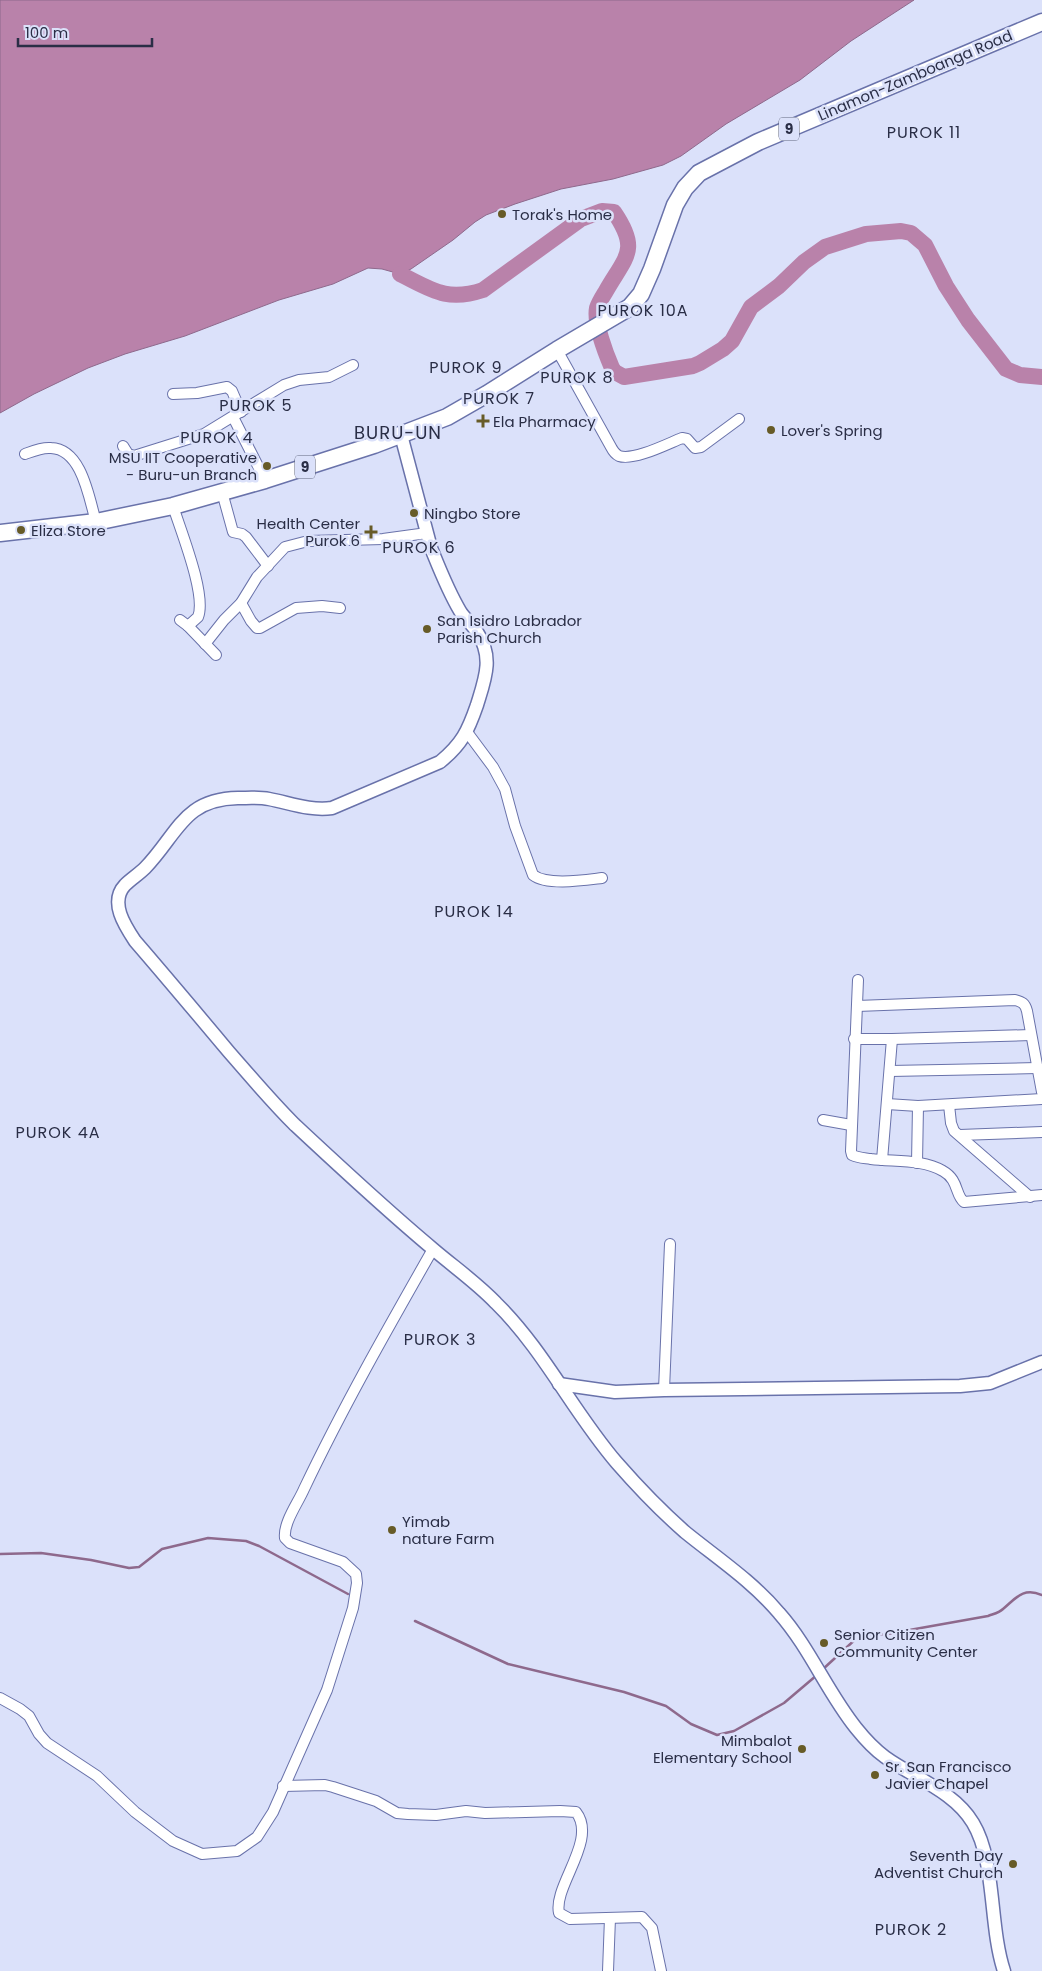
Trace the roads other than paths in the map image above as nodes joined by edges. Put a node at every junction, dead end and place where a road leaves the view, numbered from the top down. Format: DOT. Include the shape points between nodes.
graph roads {
  1 [pos="1042,22"];
  2 [pos="557,350"];
  3 [pos="353,365"];
  4 [pos="173,394"];
  5 [pos="237,415"];
  6 [pos="739,419"];
  7 [pos="401,435"];
  8 [pos="123,446"];
  9 [pos="25,454"];
  10 [pos="265,480"];
  11 [pos="222,492"];
  12 [pos="173,506"];
  13 [pos="96,522"];
  14 [pos="0,533"];
  15 [pos="427,533"];
  16 [pos="268,566"];
  17 [pos="241,603"];
  18 [pos="340,608"];
  19 [pos="205,644"];
  20 [pos="216,655"];
  21 [pos="467,732"];
  22 [pos="602,878"];
  23 [pos="858,980"];
  24 [pos="857,1006"];
  25 [pos="1031,1035"];
  26 [pos="854,1039"];
  27 [pos="892,1040"];
  28 [pos="1038,1068"];
  29 [pos="890,1071"];
  30 [pos="1042,1092"];
  31 [pos="1042,1099"];
  32 [pos="888,1104"];
  33 [pos="949,1105"];
  34 [pos="918,1106"];
  35 [pos="823,1120"];
  36 [pos="852,1124"];
  37 [pos="1042,1132"];
  38 [pos="960,1135"];
  39 [pos="882,1160"];
  40 [pos="917,1163"];
  41 [pos="1042,1195"];
  42 [pos="1030,1197"];
  43 [pos="670,1244"];
  44 [pos="433,1249"];
  45 [pos="1042,1362"];
  46 [pos="559,1384"];
  47 [pos="664,1390"];
  48 [pos="0,1698"];
  49 [pos="283,1786"];
  50 [pos="610,1918"];
  51 [pos="608,1971"];
  52 [pos="661,1971"];
  53 [pos="1004,1971"];
  1 -- 2 [label="highway, Linamon-Zamboanga Road / 9" via="758,142 699,173 675,205 641,294 630,306"];
  2 -- 6 [label="street" via="610,447 618,455 639,454 682,438 695,448 701,447"];
  2 -- 7 [label="highway, Linamon-Zamboanga Road / 9" via="447,417"];
  3 -- 5 [label="street" via="329,377 284,385"];
  4 -- 5 [label="street" via="227,387 232,391"];
  5 -- 8 [label="street" via="204,434 144,453 130,455"];
  5 -- 10 [label="street"];
  7 -- 10 [label="highway, Linamon-Zamboanga Road / 9"];
  7 -- 15 [label="street"];
  9 -- 13 [label="street" via="49,448 68,453 80,470"];
  10 -- 11 [label="highway, Linamon-Zamboanga Road / 9"];
  11 -- 12 [label="highway, Linamon-Zamboanga Road / 9"];
  11 -- 16 [label="street" via="233,532 246,537"];
  12 -- 13 [label="highway, Linamon-Zamboanga Road / 9"];
  12 -- 19 [label="street" via="199,597 200,613 195,620 184,623"];
  13 -- 14 [label="highway, Linamon-Zamboanga Road / 9"];
  15 -- 16 [label="street" via="384,539 296,543 285,547"];
  15 -- 21 [label="street" via="451,596 477,632 488,659 485,682"];
  16 -- 17 [label="street"];
  17 -- 18 [label="street" via="251,621 260,628 296,608"];
  17 -- 19 [label="street"];
  19 -- 20 [label="street"];
  21 -- 22 [label="street" via="493,766 505,789 533,875 563,881"];
  21 -- 44 [label="street" via="440,762 332,808 313,809 266,798 226,798 206,803 186,817 151,862 124,886 119,898 121,915 136,941 272,1101"];
  23 -- 24 [label="street"];
  24 -- 25 [label="street" via="1015,1000 1025,1004"];
  24 -- 26 [label="street"];
  25 -- 27 [label="street"];
  25 -- 28 [label="street"];
  26 -- 27 [label="street"];
  26 -- 36 [label="street"];
  27 -- 29 [label="street"];
  28 -- 29 [label="street"];
  28 -- 30 [label="street"];
  29 -- 32 [label="street"];
  31 -- 33 [label="street"];
  32 -- 34 [label="street"];
  32 -- 39 [label="street"];
  33 -- 34 [label="street"];
  33 -- 38 [label="street" via="953,1128"];
  34 -- 40 [label="street"];
  35 -- 36 [label="street"];
  36 -- 39 [label="street" via="852,1155"];
  37 -- 38 [label="street"];
  38 -- 42 [label="street"];
  39 -- 40 [label="street"];
  40 -- 42 [label="street" via="944,1171 952,1178 964,1202"];
  41 -- 42 [label="street"];
  43 -- 47 [label="street"];
  44 -- 46 [label="street" via="510,1318 540,1354"];
  44 -- 49 [label="street" via="322,1454 285,1532 292,1545 343,1562 356,1574 357,1583 353,1608 327,1690"];
  45 -- 47 [label="street" via="990,1383 960,1386"];
  46 -- 47 [label="street" via="615,1392"];
  46 -- 53 [label="street" via="614,1460 634,1482 684,1531 758,1590 796,1632 838,1702 872,1746 964,1810 976,1826 983,1846 996,1939"];
  48 -- 49 [label="street" via="29,1716 47,1743 97,1776 154,1828 202,1854 237,1851 257,1837 273,1812"];
  49 -- 50 [label="street" via="333,1787 376,1801 397,1813 408,1814 576,1812 582,1836 578,1855 558,1904 559,1913 570,1919"];
  50 -- 51 [label="street"];
  50 -- 52 [label="street" via="635,1916 647,1921 652,1928"];
}
